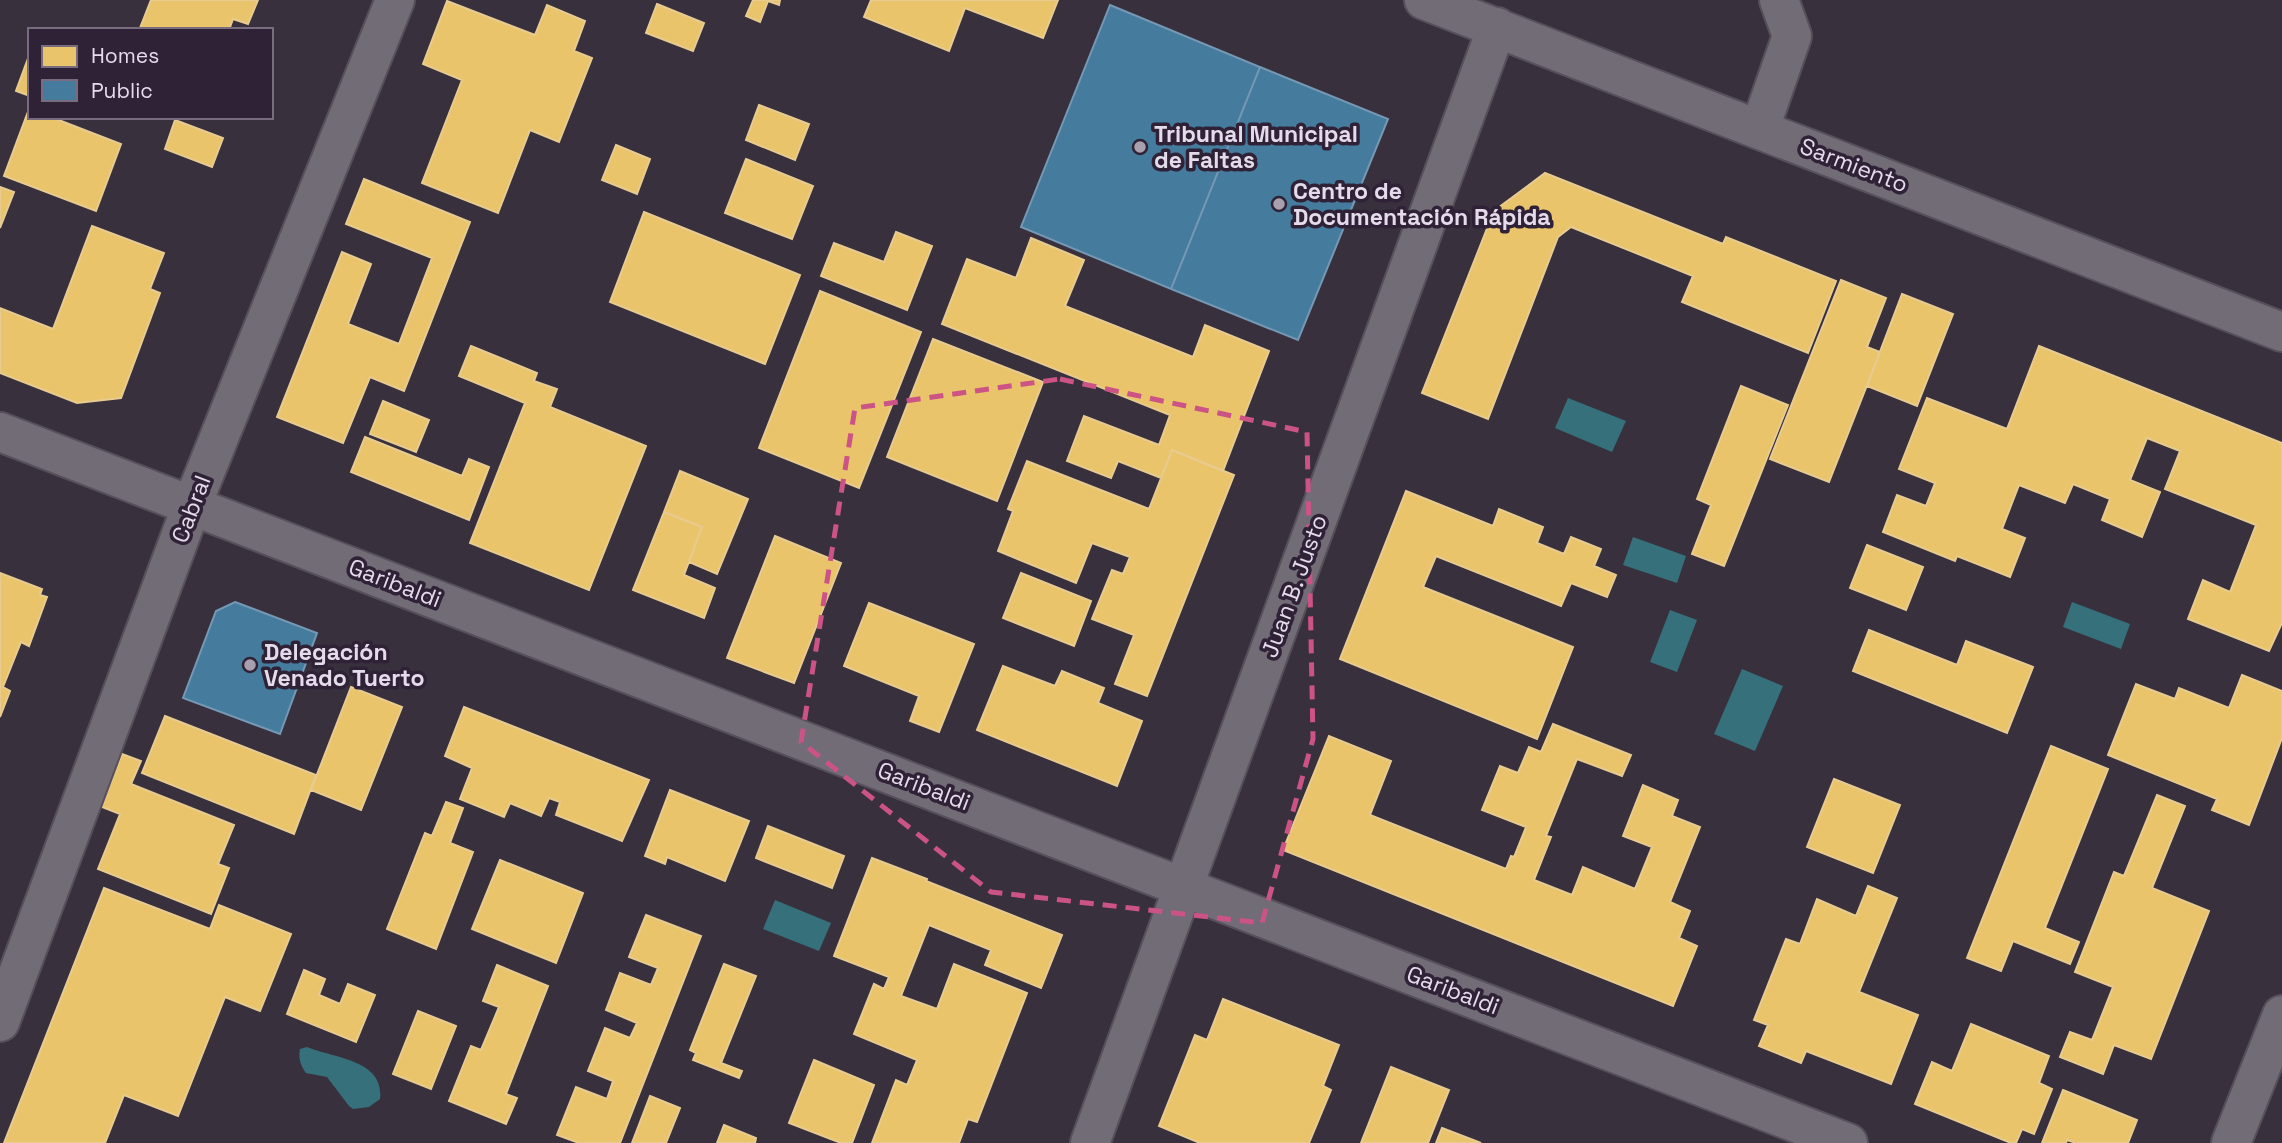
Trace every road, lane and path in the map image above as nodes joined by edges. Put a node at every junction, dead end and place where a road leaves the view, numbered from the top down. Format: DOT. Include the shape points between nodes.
graph roads {
  1 [pos="395,0"];
  2 [pos="1424,0"];
  3 [pos="1779,0"];
  4 [pos="1497,27"];
  5 [pos="1760,128"];
  6 [pos="2282,332"];
  7 [pos="0,432"];
  8 [pos="192,505"];
  9 [pos="1185,886"];
  10 [pos="2282,1015"];
  11 [pos="0,1022"];
  12 [pos="1090,1143"];
  13 [pos="1847,1143"];
  14 [pos="2231,1143"];
  1 -- 8 [label="street, Cabral"];
  2 -- 4 [label="street, Sarmiento"];
  3 -- 5 [label="street" via="1792,36"];
  4 -- 5 [label="street, Sarmiento"];
  4 -- 9 [label="street, Juan B. Justo"];
  5 -- 6 [label="street, Sarmiento"];
  7 -- 8 [label="street, Garibaldi"];
  8 -- 9 [label="street, Garibaldi"];
  8 -- 11 [label="street, Cabral"];
  9 -- 12 [label="street, Juan B. Justo"];
  9 -- 13 [label="street, Garibaldi"];
  10 -- 14 [label="street"];
}
